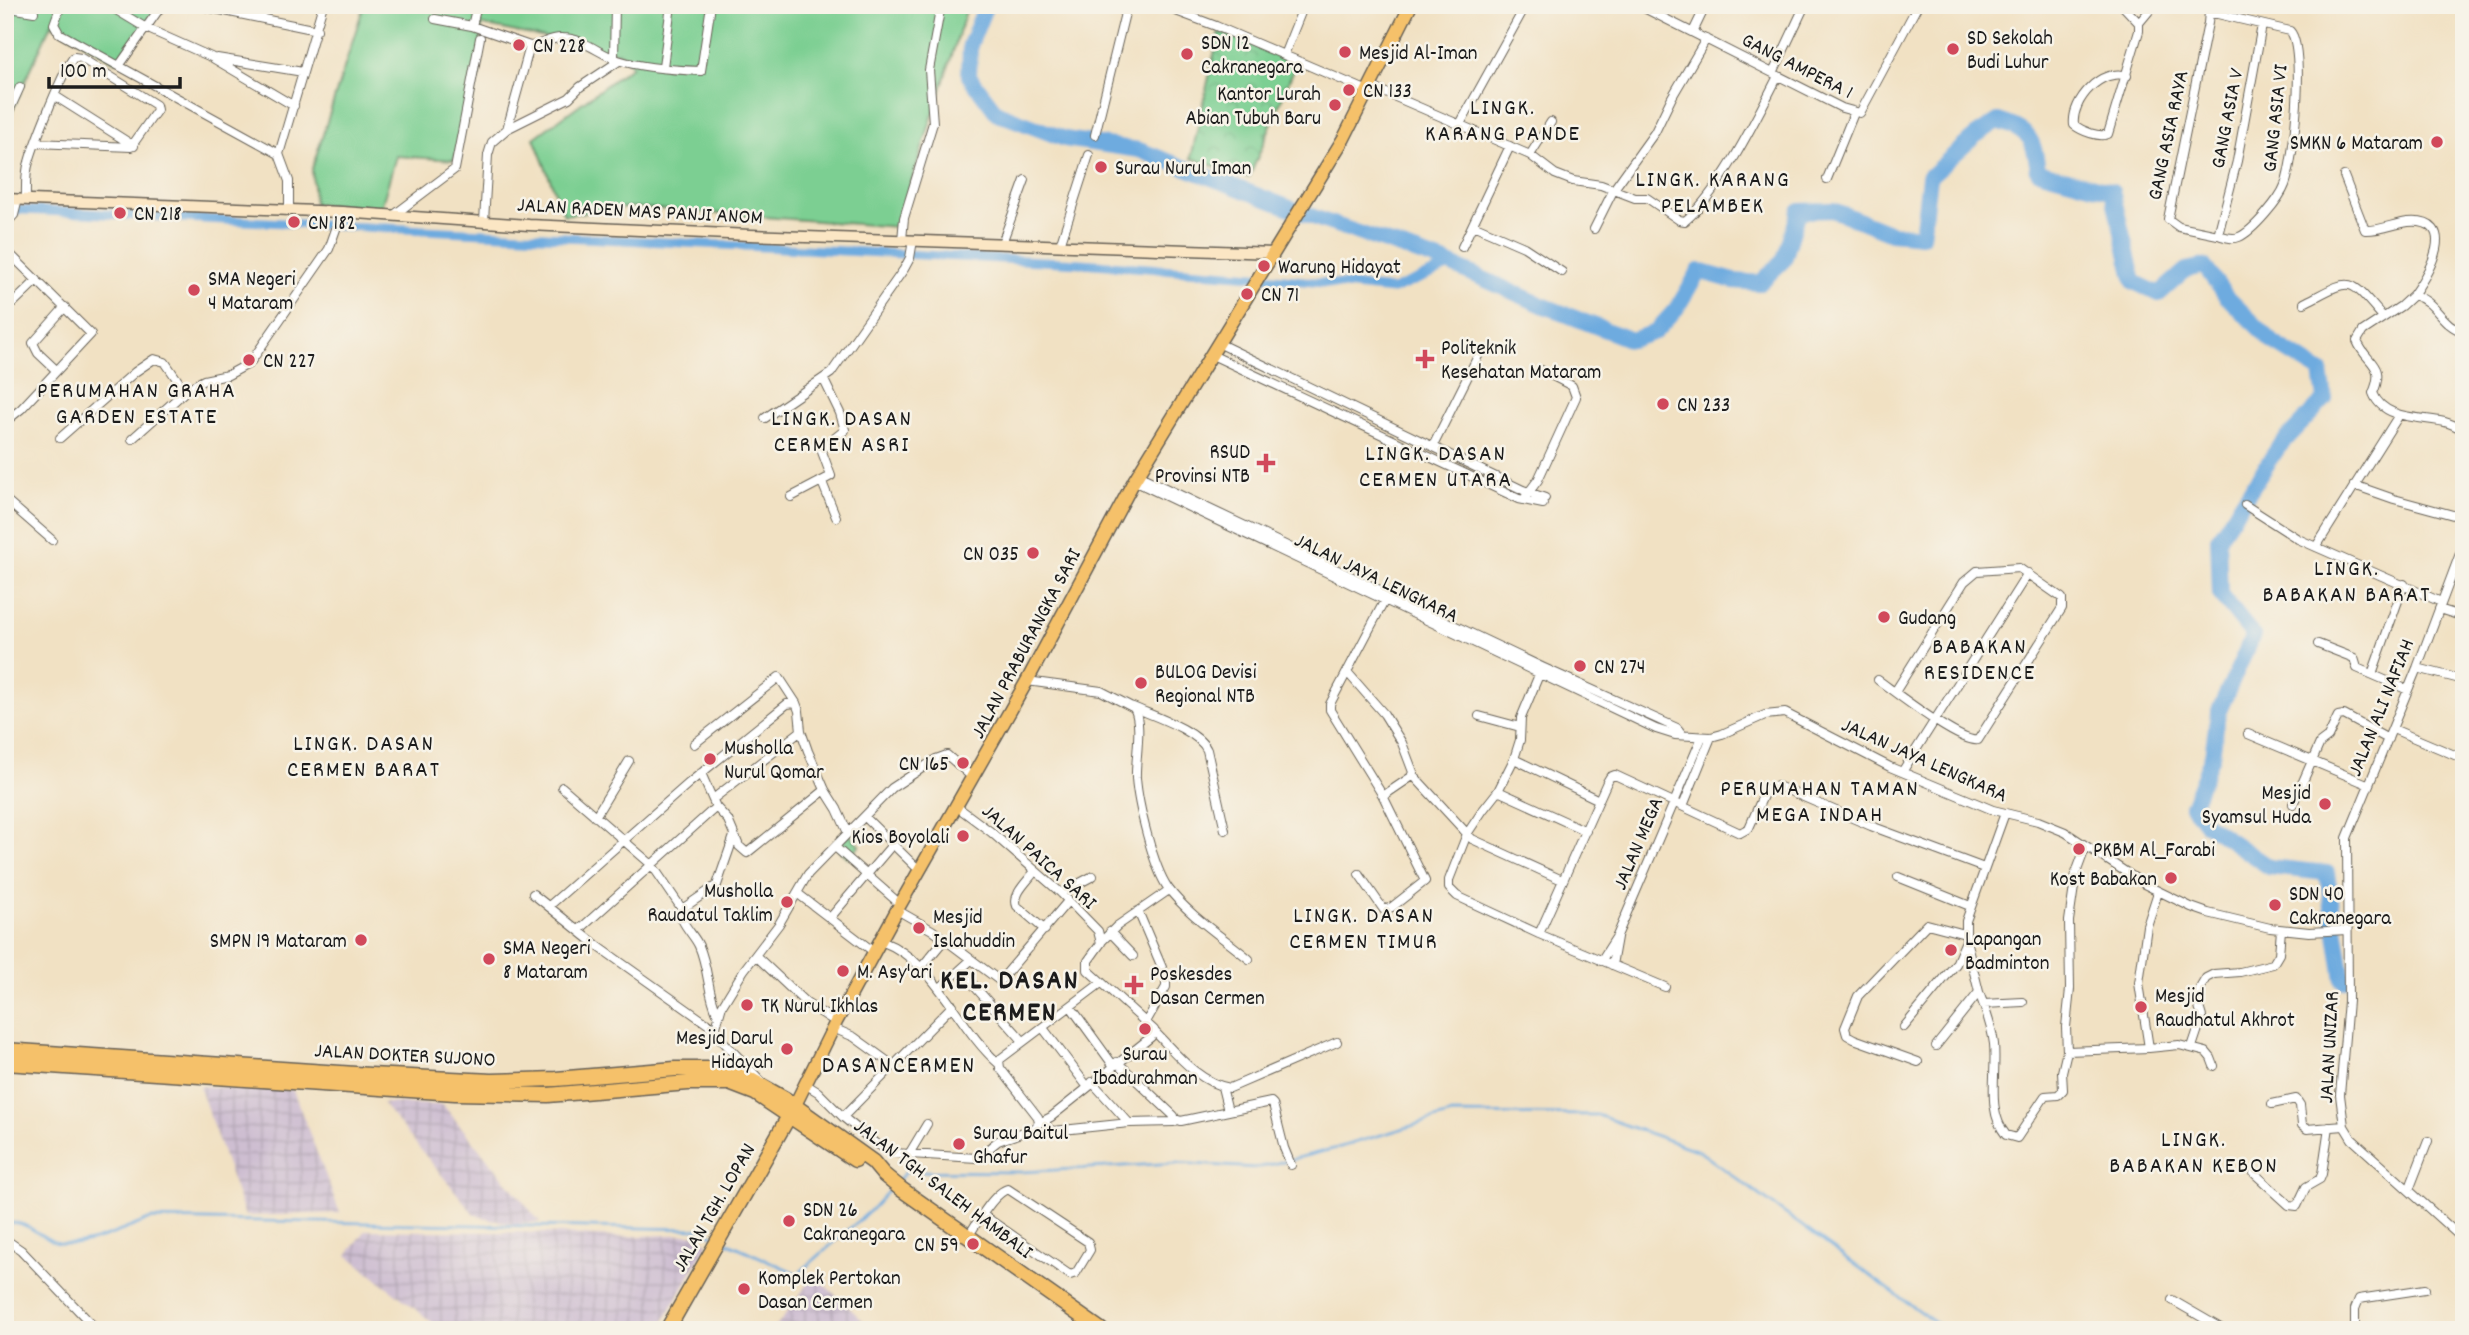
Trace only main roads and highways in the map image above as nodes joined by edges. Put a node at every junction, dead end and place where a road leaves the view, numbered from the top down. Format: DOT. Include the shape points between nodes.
graph roads {
  1 [pos="1411,5"];
  2 [pos="5,1051"];
  3 [pos="5,1063"];
  4 [pos="103,1064"];
  5 [pos="792,1110"];
  6 [pos="667,1330"];
  7 [pos="1101,1330"];
  1 -- 5 [label="main road, JALAN PRABURANGKA SARI" via="1344,138 1136,478 898,907"];
  2 -- 4 [label="highway, JALAN DOKTER SUJONO"];
  3 -- 4 [label="highway"];
  4 -- 5 [label="highway" via="497,1094 548,1095 714,1082 744,1087"];
  4 -- 5 [label="highway, JALAN DOKTER SUJONO" via="492,1081 710,1069 744,1076 771,1090"];
  5 -- 6 [label="highway, JALAN TGH. LOPAN"];
  5 -- 7 [label="highway, JALAN TGH. SALEH HAMBALI" via="873,1162 901,1189"];
}
